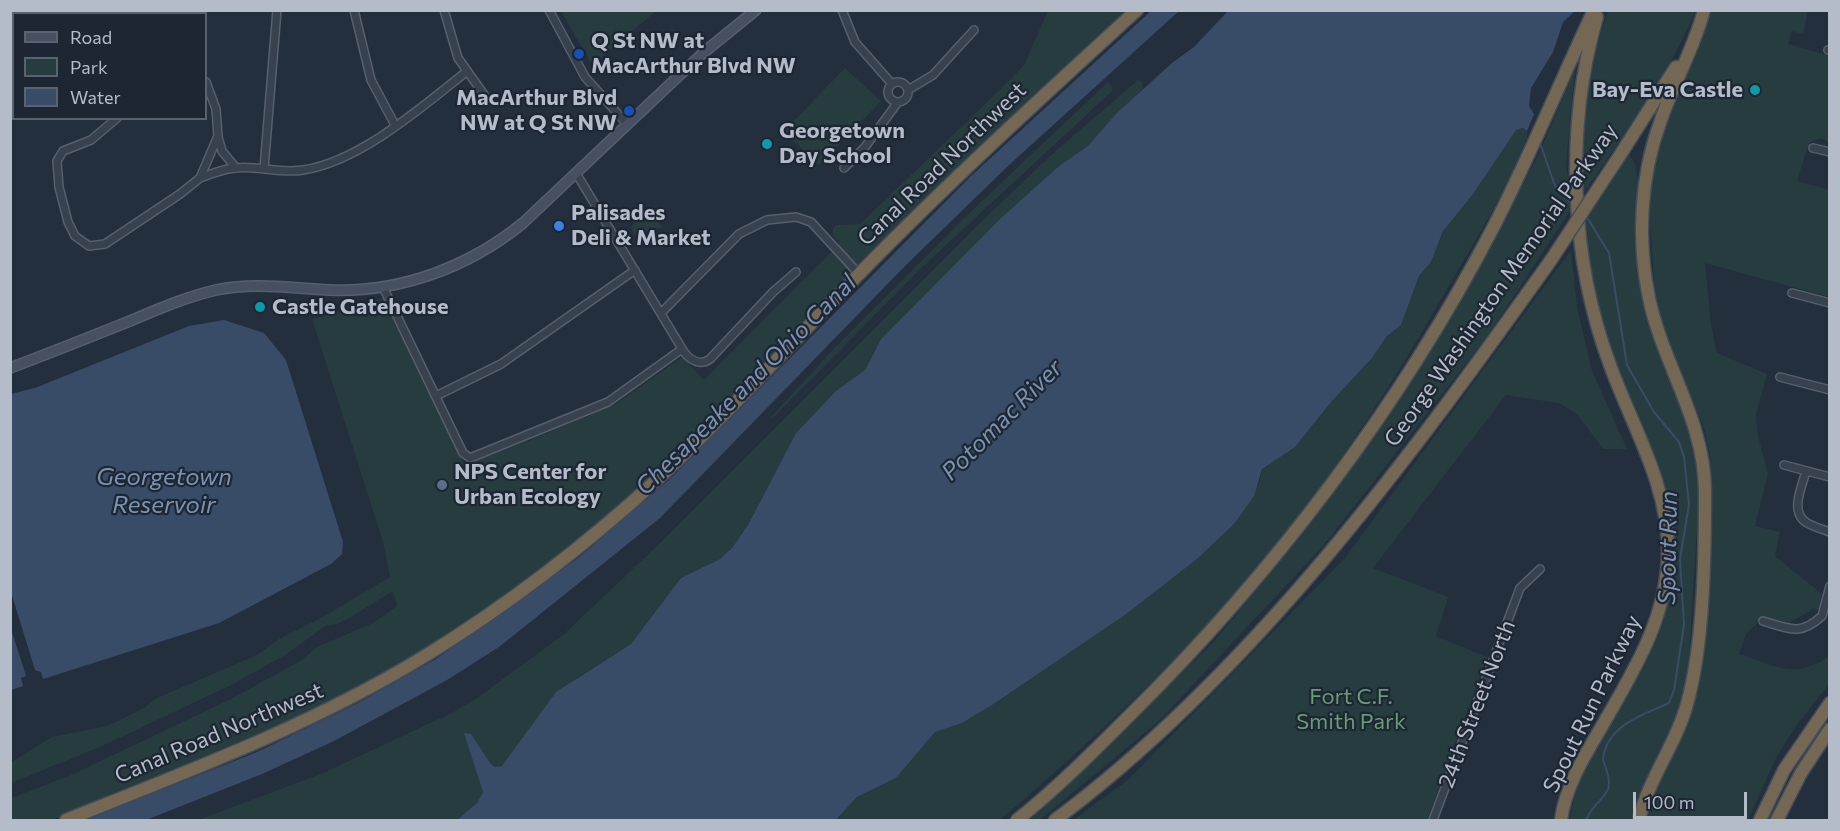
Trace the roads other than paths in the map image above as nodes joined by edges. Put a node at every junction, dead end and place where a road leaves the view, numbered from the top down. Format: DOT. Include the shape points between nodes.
graph roads {
  1 [pos="276,10"];
  2 [pos="354,10"];
  3 [pos="444,10"];
  4 [pos="549,10"];
  5 [pos="756,10"];
  6 [pos="842,10"];
  7 [pos="1137,10"];
  8 [pos="1594,10"];
  9 [pos="1599,10"];
  10 [pos="1703,10"];
  11 [pos="974,30"];
  12 [pos="466,72"];
  13 [pos="892,84"];
  14 [pos="207,85"];
  15 [pos="908,90"];
  16 [pos="485,96"];
  17 [pos="898,102"];
  18 [pos="115,120"];
  19 [pos="627,124"];
  20 [pos="395,125"];
  21 [pos="218,136"];
  22 [pos="1813,148"];
  23 [pos="1830,152"];
  24 [pos="236,168"];
  25 [pos="844,168"];
  26 [pos="264,169"];
  27 [pos="576,173"];
  28 [pos="200,178"];
  29 [pos="635,270"];
  30 [pos="796,272"];
  31 [pos="858,274"];
  32 [pos="383,286"];
  33 [pos="1792,293"];
  34 [pos="1830,303"];
  35 [pos="661,313"];
  36 [pos="682,349"];
  37 [pos="10,368"];
  38 [pos="1780,377"];
  39 [pos="1830,390"];
  40 [pos="436,396"];
  41 [pos="1785,465"];
  42 [pos="1806,471"];
  43 [pos="1830,477"];
  44 [pos="1830,532"];
  45 [pos="1540,569"];
  46 [pos="1830,586"];
  47 [pos="1763,621"];
  48 [pos="1830,703"];
  49 [pos="1830,729"];
  50 [pos="66,820"];
  51 [pos="1017,820"];
  52 [pos="1055,820"];
  53 [pos="1433,820"];
  54 [pos="1561,820"];
  55 [pos="1639,820"];
  56 [pos="1760,820"];
  57 [pos="1777,820"];
  1 -- 26 [label="street"];
  2 -- 20 [label="street" via="371,80"];
  3 -- 12 [label="street" via="452,44"];
  4 -- 19 [label="street" via="585,77"];
  5 -- 19 [label="main road"];
  6 -- 13 [label="street" via="855,42"];
  7 -- 31 [label="highway, Canal Road Northwest" via="974,159"];
  8 -- 51 [label="highway, George Washington Memorial Parkway" via="1494,225 1433,333 1360,444 1301,524 1188,657"];
  9 -- 54 [label="highway, Spout Run Parkway" via="1586,61 1579,118 1581,238 1600,337 1660,494 1668,562 1662,603 1650,639 1580,764"];
  10 -- 52 [label="highway, George Washington Memorial Parkway, bridge" via="1673,73 1551,260 1473,369 1319,564 1173,720"];
  10 -- 55 [label="highway" via="1696,42 1658,127 1643,206 1649,298 1662,344 1698,432 1705,492 1700,607 1690,694"];
  11 -- 15 [label="street" via="933,75"];
  12 -- 16 [label="street"];
  12 -- 20 [label="street"];
  13 -- 15 [label="street" via="903,83"];
  13 -- 17 [label="street" via="889,96"];
  14 -- 21 [label="street" via="215,105"];
  15 -- 17 [label="street" via="906,98"];
  17 -- 25 [label="street"];
  18 -- 28 [label="street" via="91,140 61,153 57,166 60,195 73,233 80,241 103,245"];
  19 -- 27 [label="main road"];
  20 -- 26 [label="street" via="331,163 294,171"];
  21 -- 24 [label="street" via="222,152"];
  21 -- 28 [label="street"];
  22 -- 23 [label="street"];
  24 -- 26 [label="street"];
  24 -- 28 [label="street"];
  27 -- 29 [label="street"];
  27 -- 32 [label="main road" via="487,249 440,272"];
  29 -- 35 [label="street"];
  29 -- 40 [label="street" via="501,364"];
  30 -- 36 [label="street" via="710,359 697,362"];
  31 -- 35 [label="street" via="811,222 796,217 767,220 739,234"];
  31 -- 50 [label="highway, Canal Road Northwest" via="646,490 545,571 451,639 287,730"];
  32 -- 37 [label="main road" via="337,290 252,285 217,290 173,303"];
  32 -- 40 [label="street"];
  33 -- 34 [label="street"];
  35 -- 36 [label="street"];
  36 -- 40 [label="street" via="608,402 470,458"];
  38 -- 39 [label="street"];
  41 -- 42 [label="street"];
  42 -- 43 [label="street"];
  42 -- 44 [label="street" via="1798,497 1799,516 1804,522"];
  45 -- 53 [label="street, 24th Street North" via="1520,588"];
  46 -- 47 [label="street" via="1822,615 1802,630"];
  48 -- 56 [label="highway" via="1784,770"];
  49 -- 57 [label="highway"];
}
